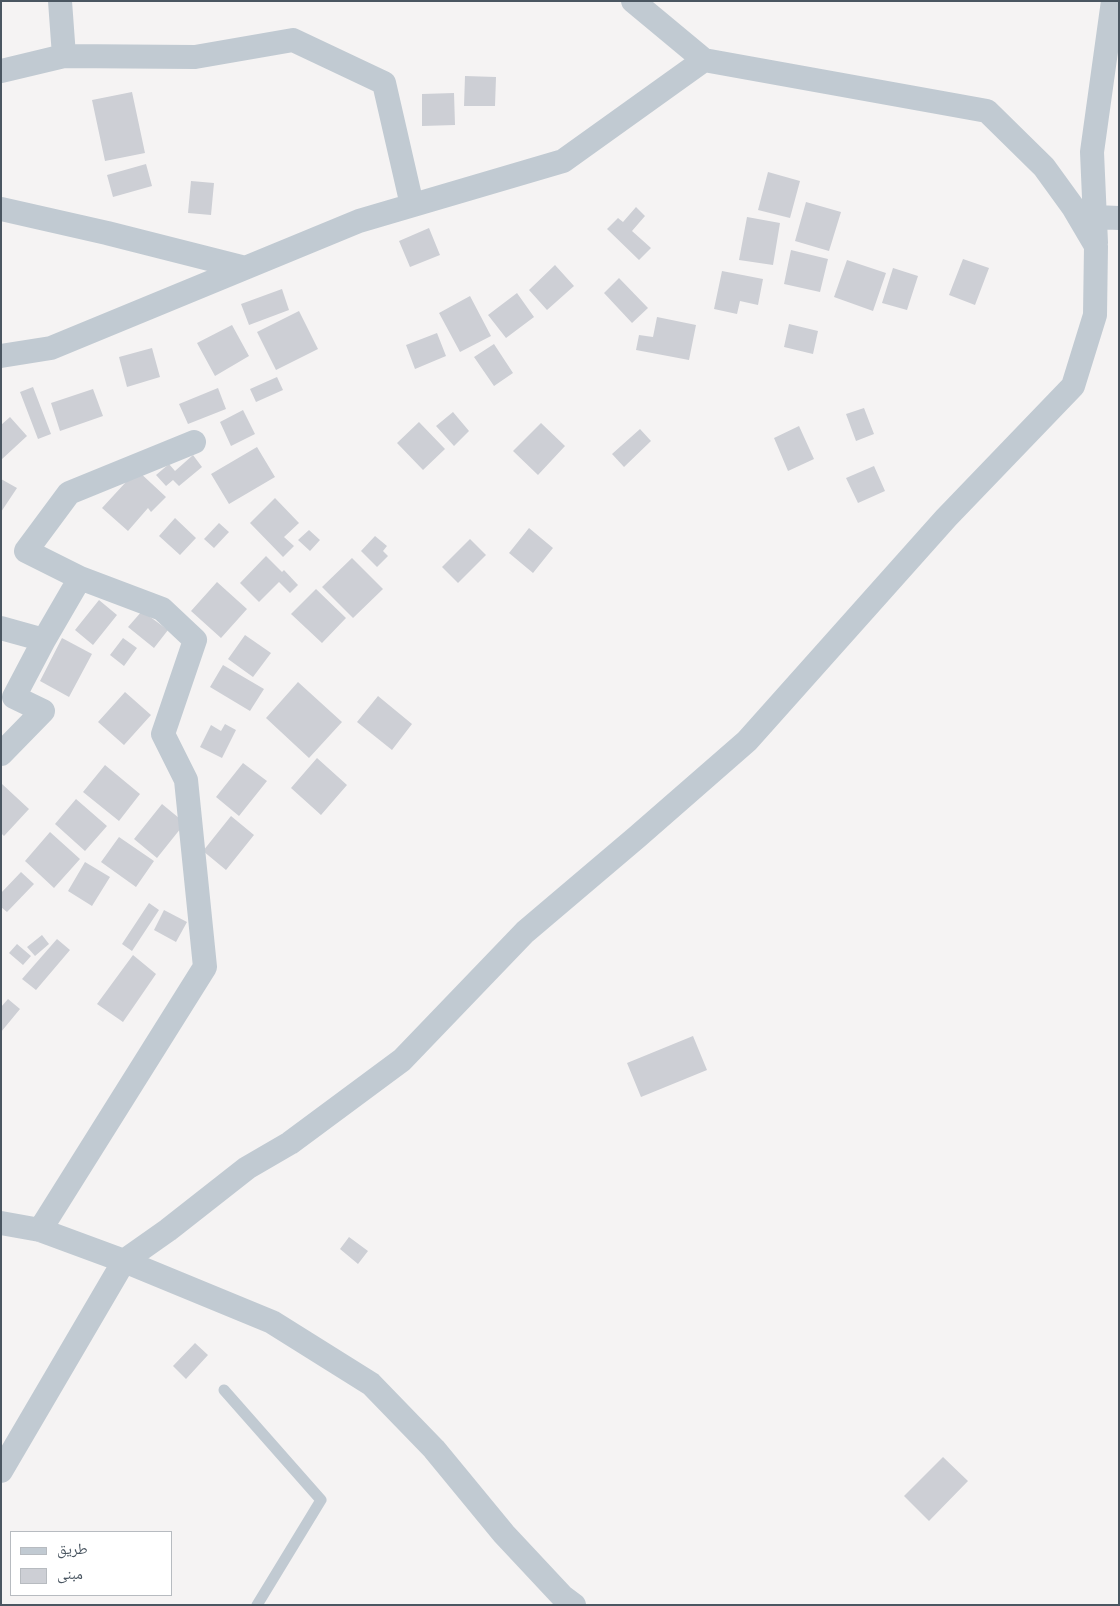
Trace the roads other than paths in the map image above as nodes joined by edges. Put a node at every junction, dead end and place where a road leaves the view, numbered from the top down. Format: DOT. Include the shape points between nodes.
graph roads {
  1 [pos="60,1"];
  2 [pos="633,1"];
  3 [pos="1113,1"];
  4 [pos="658,10"];
  5 [pos="1119,44"];
  6 [pos="64,56"];
  7 [pos="704,60"];
  8 [pos="1,71"];
  9 [pos="1102,76"];
  10 [pos="412,205"];
  11 [pos="1,209"];
  12 [pos="1095,217"];
  13 [pos="1119,218"];
  14 [pos="1096,246"];
  15 [pos="245,268"];
  16 [pos="1,356"];
  17 [pos="194,442"];
  18 [pos="80,578"];
  19 [pos="1,628"];
  20 [pos="44,640"];
  21 [pos="1,754"];
  22 [pos="1,1223"];
  23 [pos="40,1230"];
  24 [pos="124,1262"];
  25 [pos="224,1390"];
  26 [pos="1,1472"];
  27 [pos="257,1605"];
  28 [pos="574,1605"];
  1 -- 6 [label="street"];
  2 -- 4 [label="street"];
  3 -- 9 [label="street"];
  4 -- 7 [label="street"];
  5 -- 9 [label="street"];
  6 -- 8 [label="street"];
  6 -- 10 [label="street" via="195,57 293,40 384,83"];
  7 -- 10 [label="street" via="563,161"];
  7 -- 14 [label="street" via="986,111 1044,167"];
  9 -- 12 [label="street" via="1092,152"];
  10 -- 15 [label="street" via="359,221"];
  11 -- 15 [label="street"];
  12 -- 13 [label="street"];
  12 -- 14 [label="street"];
  14 -- 24 [label="street" via="1095,315 1073,386 946,518 747,741 525,932 402,1060 290,1143 247,1168"];
  15 -- 16 [label="street" via="51,348"];
  17 -- 18 [label="street" via="69,494 26,551"];
  18 -- 20 [label="street"];
  18 -- 23 [label="street" via="162,610 196,640 163,734 186,780 205,967"];
  19 -- 20 [label="street"];
  20 -- 21 [label="street" via="14,697 42,711"];
  22 -- 23 [label="street"];
  23 -- 24 [label="street"];
  24 -- 26 [label="street"];
  24 -- 28 [label="street" via="272,1322 371,1384 434,1448 510,1541"];
  25 -- 27 [label="lane" via="320,1500"];
}
